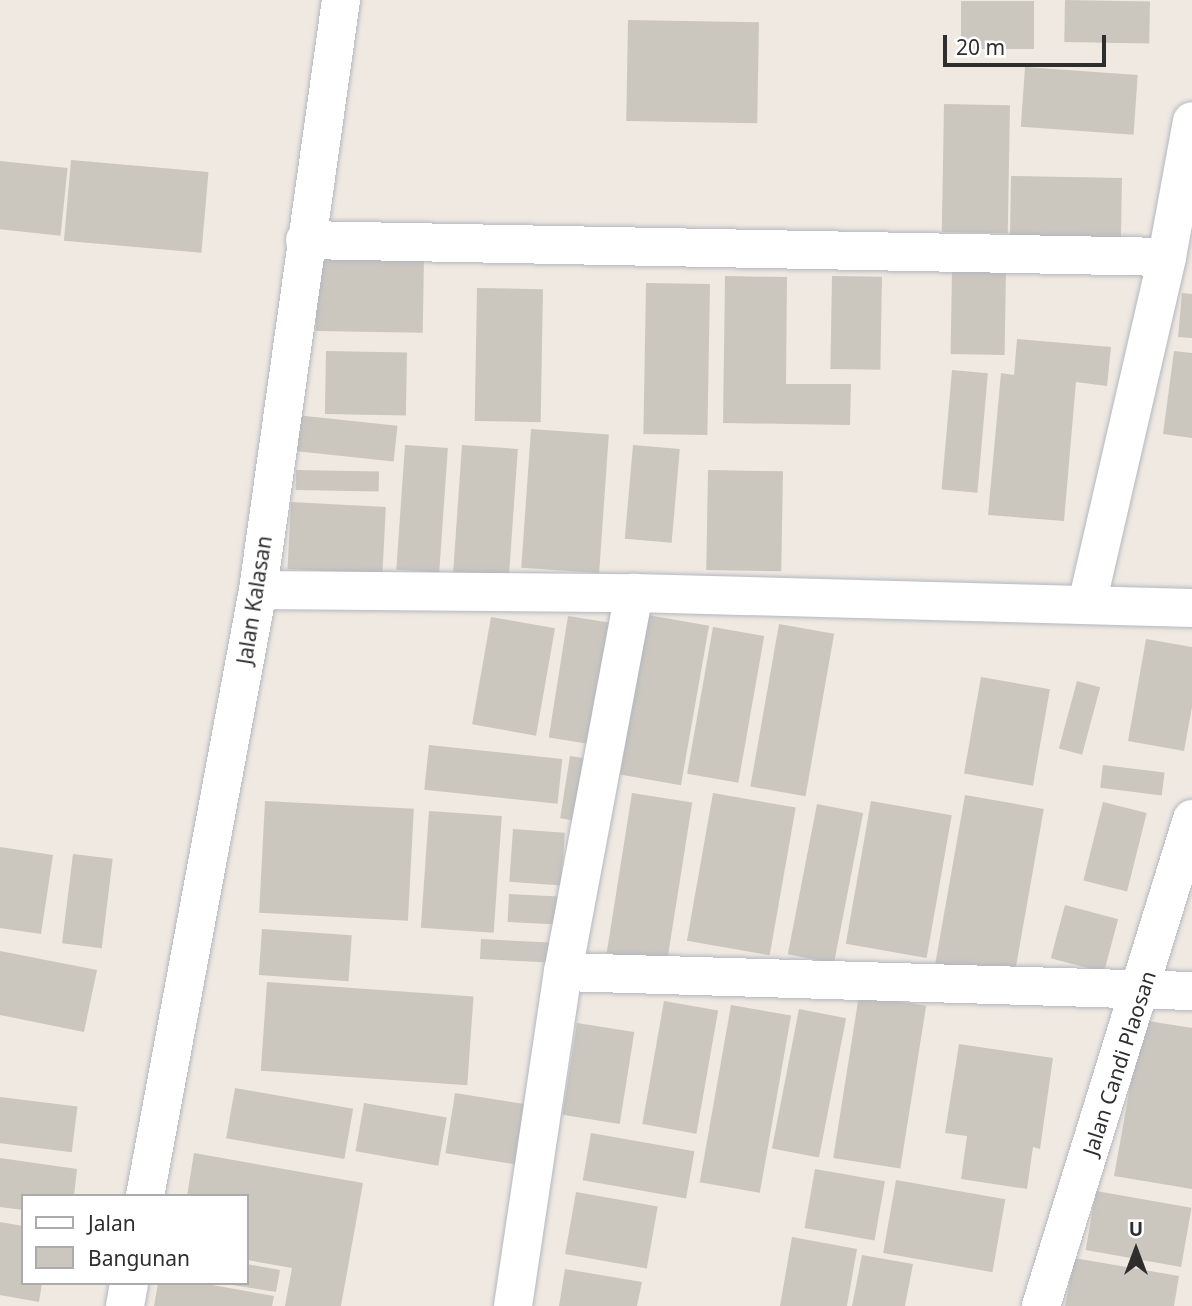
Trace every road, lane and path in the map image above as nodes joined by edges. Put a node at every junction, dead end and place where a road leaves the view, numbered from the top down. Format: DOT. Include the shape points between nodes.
graph roads {
  1 [pos="341,0"];
  2 [pos="1192,121"];
  3 [pos="304,240"];
  4 [pos="1167,257"];
  5 [pos="258,590"];
  6 [pos="634,593"];
  7 [pos="1087,604"];
  8 [pos="1192,608"];
  9 [pos="1192,819"];
  10 [pos="563,972"];
  11 [pos="1143,988"];
  12 [pos="1192,991"];
  13 [pos="145,1194"];
  14 [pos="129,1285"];
  15 [pos="125,1306"];
  16 [pos="513,1306"];
  17 [pos="1041,1306"];
  1 -- 3 [label="street, Jalan Kalasan"];
  2 -- 4 [label="street"];
  3 -- 4 [label="street"];
  3 -- 5 [label="street, Jalan Kalasan"];
  4 -- 7 [label="street"];
  5 -- 6 [label="street"];
  5 -- 13 [label="street, Jalan Kalasan"];
  6 -- 7 [label="street"];
  6 -- 10 [label="street"];
  7 -- 8 [label="street"];
  9 -- 11 [label="street, Jalan Candi Plaosan"];
  10 -- 11 [label="street"];
  10 -- 16 [label="street"];
  11 -- 12 [label="street"];
  11 -- 17 [label="street, Jalan Candi Plaosan"];
  14 -- 15 [label="street"];
}
